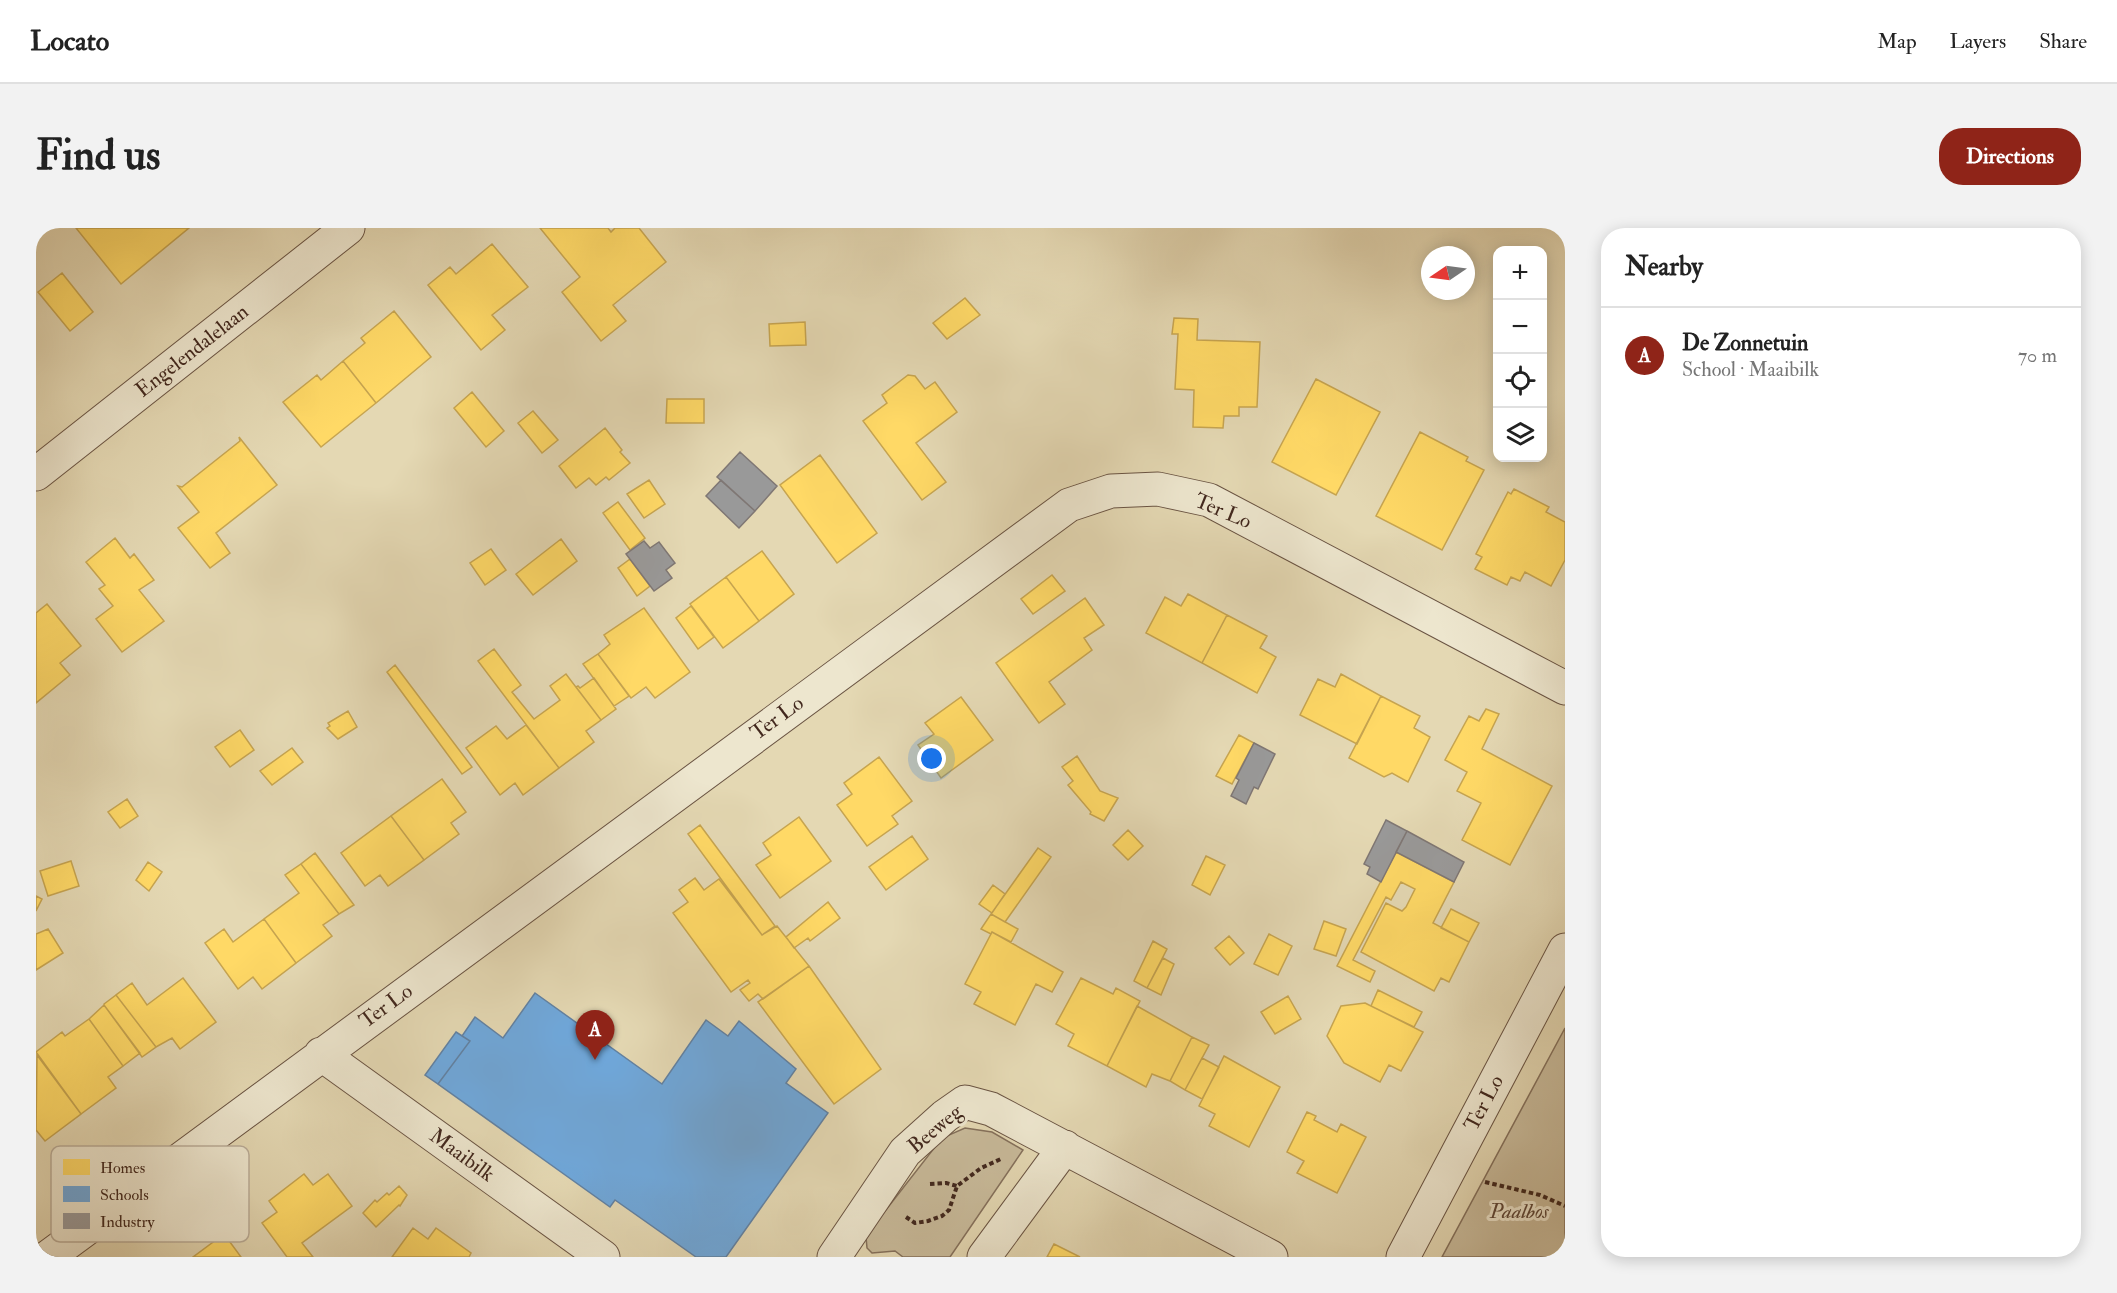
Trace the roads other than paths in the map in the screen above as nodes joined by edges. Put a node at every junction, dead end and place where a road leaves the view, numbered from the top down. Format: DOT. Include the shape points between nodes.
graph roads {
  1 [pos="348,228"];
  2 [pos="36,474"];
  3 [pos="1565,688"];
  4 [pos="1565,950"];
  5 [pos="321,1054"];
  6 [pos="197,1146"];
  7 [pos="1065,1147"];
  8 [pos="68,1242"];
  9 [pos="844,1254"];
  10 [pos="48,1257"];
  11 [pos="603,1257"];
  12 [pos="984,1257"];
  13 [pos="1271,1257"];
  14 [pos="1403,1257"];
  1 -- 2 [label="street, Engelendalelaan"];
  3 -- 5 [label="street, Ter Lo" via="1209,500 1158,489 1112,491 1069,505 1017,542"];
  4 -- 14 [label="street, Ter Lo"];
  5 -- 6 [label="street, Ter Lo"];
  5 -- 11 [label="street, Maaibilk"];
  7 -- 9 [label="street, Beeweg" via="991,1109 965,1102 905,1152"];
  7 -- 12 [label="street"];
  7 -- 13 [label="street, Beeweg"];
  8 -- 10 [label="street, Ter Lo"];
}
